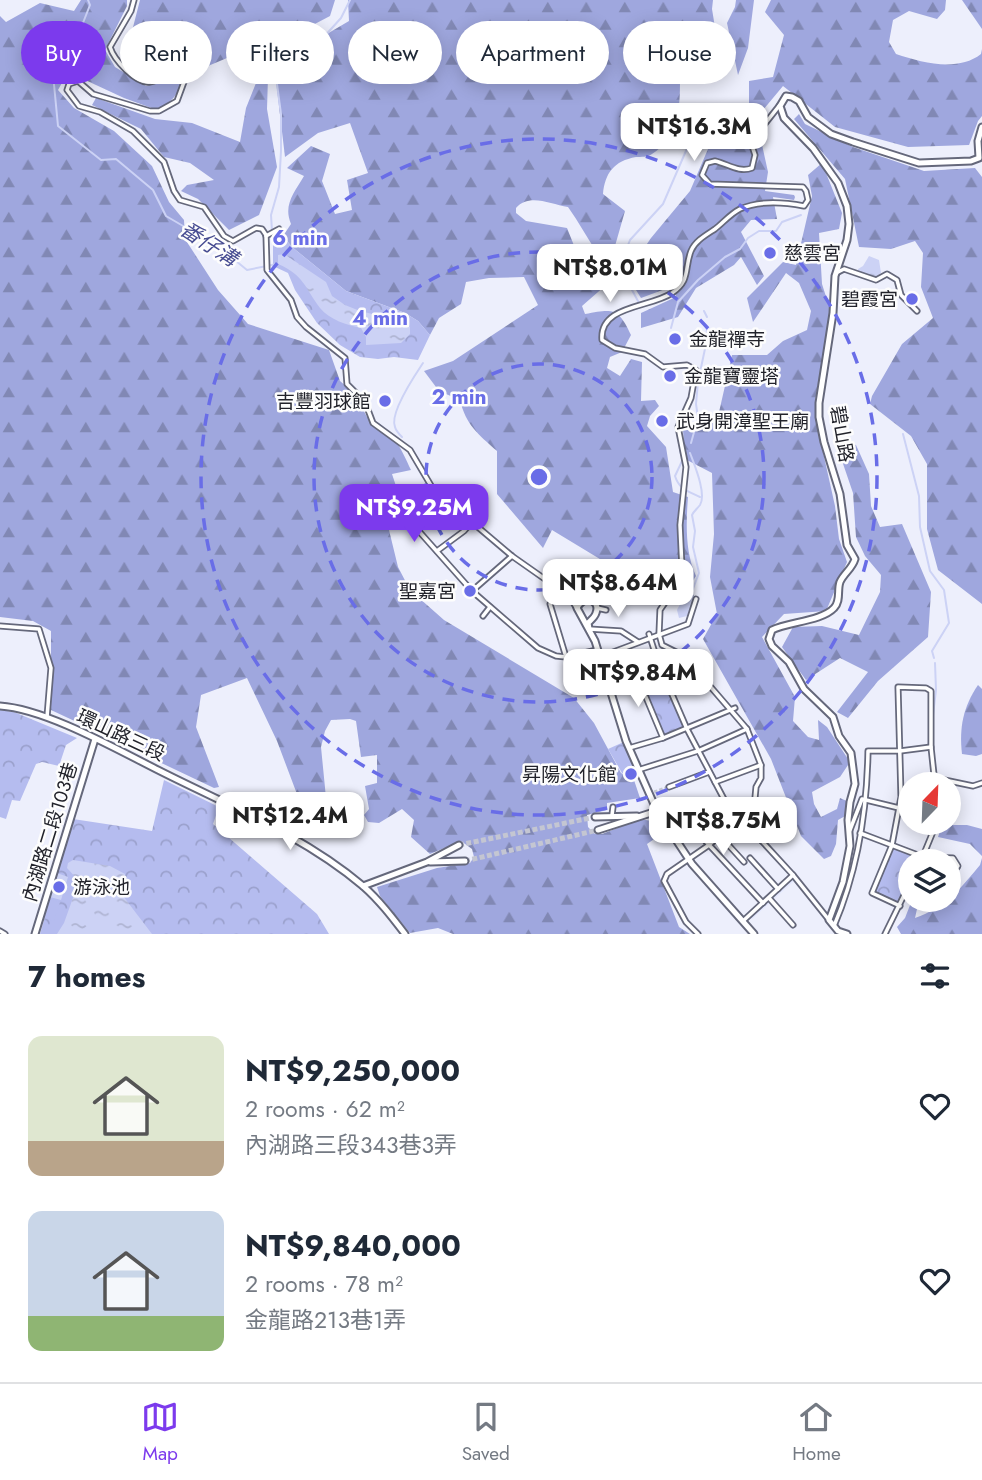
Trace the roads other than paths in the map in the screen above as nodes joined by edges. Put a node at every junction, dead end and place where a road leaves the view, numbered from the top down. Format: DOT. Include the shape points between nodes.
graph roads {
  1 [pos="134,0"];
  2 [pos="779,106"];
  3 [pos="982,127"];
  4 [pos="279,229"];
  5 [pos="266,236"];
  6 [pos="836,273"];
  7 [pos="918,311"];
  8 [pos="433,489"];
  9 [pos="472,522"];
  10 [pos="437,551"];
  11 [pos="512,556"];
  12 [pos="558,589"];
  13 [pos="472,591"];
  14 [pos="696,599"];
  15 [pos="490,607"];
  16 [pos="577,608"];
  17 [pos="597,608"];
  18 [pos="606,610"];
  19 [pos="483,616"];
  20 [pos="0,626"];
  21 [pos="589,629"];
  22 [pos="659,634"];
  23 [pos="650,635"];
  24 [pos="638,642"];
  25 [pos="662,645"];
  26 [pos="654,648"];
  27 [pos="598,653"];
  28 [pos="566,657"];
  29 [pos="658,662"];
  30 [pos="635,671"];
  31 [pos="607,682"];
  32 [pos="0,706"];
  33 [pos="733,710"];
  34 [pos="47,719"];
  35 [pos="687,729"];
  36 [pos="747,729"];
  37 [pos="663,738"];
  38 [pos="95,739"];
  39 [pos="931,747"];
  40 [pos="629,748"];
  41 [pos="698,751"];
  42 [pos="900,751"];
  43 [pos="761,765"];
  44 [pos="638,770"];
  45 [pos="709,772"];
  46 [pos="901,772"];
  47 [pos="933,772"];
  48 [pos="715,782"];
  49 [pos="982,783"];
  50 [pos="961,784"];
  51 [pos="669,787"];
  52 [pos="865,799"];
  53 [pos="613,807"];
  54 [pos="898,809"];
  55 [pos="657,811"];
  56 [pos="700,814"];
  57 [pos="898,814"];
  58 [pos="611,816"];
  59 [pos="640,816"];
  60 [pos="740,818"];
  61 [pos="686,820"];
  62 [pos="612,826"];
  63 [pos="850,832"];
  64 [pos="860,833"];
  65 [pos="720,836"];
  66 [pos="762,841"];
  67 [pos="709,845"];
  68 [pos="892,845"];
  69 [pos="901,849"];
  70 [pos="750,858"];
  71 [pos="688,860"];
  72 [pos="457,861"];
  73 [pos="465,861"];
  74 [pos="427,862"];
  75 [pos="744,862"];
  76 [pos="793,875"];
  77 [pos="363,886"];
  78 [pos="778,889"];
  79 [pos="769,898"];
  80 [pos="763,903"];
  81 [pos="898,905"];
  82 [pos="898,910"];
  83 [pos="829,920"];
  84 [pos="742,922"];
  85 [pos="793,925"];
  86 [pos="834,927"];
  87 [pos="35,934"];
  88 [pos="405,934"];
  89 [pos="698,934"];
  90 [pos="754,934"];
  91 [pos="847,934"];
  92 [pos="885,934"];
  1 -- 5 [label="street" via="111,52 123,68 143,81 152,83 181,68 184,82 177,101 150,111 93,94 78,82 69,84 72,99 133,131 164,162 180,200 204,207 226,239 233,241 256,228"];
  2 -- 3 [label="street" via="786,96 792,97 831,134 919,163 979,158"];
  2 -- 6 [label="street, 碧山路" via="838,183 847,206 847,240"];
  2 -- 22 [label="street" via="760,130 752,168 736,169 715,160 707,163 702,175 710,184 803,187 808,200 804,206 782,202 739,210 691,250 684,283 670,295 620,312 601,330 607,345 645,354 663,367 687,365 696,370 691,398 678,427 686,467 680,525 682,569 680,581 660,610"];
  4 -- 5 [label="street"];
  5 -- 8 [label="street" via="267,266 302,323 345,358 347,384 365,402 373,423 410,450"];
  6 -- 7 [label="street" via="844,269 876,280 887,274 897,280 901,295"];
  6 -- 63 [label="street, 碧山路" via="819,417 840,494 847,545 855,559 841,580 834,608 779,627 769,639 804,689 833,717 851,753 855,784"];
  8 -- 9 [label="street"];
  8 -- 10 [label="street" via="409,520"];
  9 -- 10 [label="street"];
  9 -- 11 [label="street"];
  10 -- 13 [label="street"];
  11 -- 12 [label="street"];
  11 -- 13 [label="street"];
  12 -- 16 [label="street"];
  12 -- 28 [label="street" via="550,604"];
  13 -- 15 [label="street"];
  14 -- 22 [label="street" via="688,624"];
  15 -- 19 [label="street"];
  15 -- 28 [label="street" via="538,648"];
  16 -- 17 [label="street" via="586,599"];
  16 -- 21 [label="street"];
  17 -- 18 [label="street"];
  17 -- 21 [label="street"];
  20 -- 34 [label="street" via="35,627 40,632 51,668"];
  21 -- 24 [label="street" via="621,631"];
  21 -- 27 [label="street"];
  22 -- 23 [label="street"];
  22 -- 25 [label="street"];
  23 -- 24 [label="street"];
  23 -- 26 [label="street"];
  24 -- 27 [label="street"];
  25 -- 26 [label="street"];
  25 -- 33 [label="street" via="684,656"];
  26 -- 29 [label="street"];
  27 -- 28 [label="street"];
  27 -- 31 [label="street"];
  29 -- 30 [label="street"];
  29 -- 35 [label="street"];
  30 -- 31 [label="street"];
  30 -- 37 [label="street"];
  31 -- 40 [label="street"];
  32 -- 34 [label="street, 環山路三段"];
  33 -- 35 [label="street"];
  33 -- 36 [label="street"];
  34 -- 38 [label="street, 環山路三段"];
  35 -- 37 [label="street"];
  35 -- 41 [label="street"];
  36 -- 41 [label="street"];
  36 -- 43 [label="street"];
  37 -- 40 [label="street"];
  38 -- 77 [label="street, 環山路三段" via="295,839"];
  38 -- 87 [label="street, 內湖路二段103巷"];
  39 -- 42 [label="street"];
  39 -- 42 [label="street" via="931,691 898,687"];
  39 -- 47 [label="street"];
  40 -- 44 [label="street"];
  41 -- 44 [label="street"];
  41 -- 45 [label="street"];
  42 -- 46 [label="street"];
  42 -- 52 [label="street" via="868,751"];
  43 -- 48 [label="street"];
  43 -- 66 [label="street" via="755,798"];
  44 -- 55 [label="street"];
  45 -- 48 [label="street"];
  45 -- 51 [label="street"];
  48 -- 60 [label="street"];
  49 -- 50 [label="street"];
  52 -- 54 [label="street"];
  52 -- 63 [label="street"];
  52 -- 64 [label="street"];
  53 -- 58 [label="street"];
  55 -- 59 [label="street"];
  55 -- 71 [label="street"];
  56 -- 65 [label="street"];
  57 -- 68 [label="street"];
  58 -- 59 [label="street"];
  58 -- 62 [label="street" via="608,823"];
  58 -- 62 [label="street" via="597,817 603,825 600,830"];
  59 -- 62 [label="street"];
  60 -- 65 [label="street"];
  60 -- 66 [label="street"];
  61 -- 67 [label="street"];
  63 -- 83 [label="street, 碧山路" via="843,881"];
  64 -- 68 [label="street"];
  64 -- 86 [label="street" via="851,881"];
  65 -- 67 [label="street"];
  65 -- 75 [label="street"];
  66 -- 76 [label="street"];
  67 -- 71 [label="street"];
  67 -- 80 [label="street"];
  68 -- 69 [label="street"];
  68 -- 81 [label="street" via="872,893"];
  70 -- 78 [label="street"];
  71 -- 84 [label="street"];
  71 -- 89 [label="street" via="664,881 686,922"];
  72 -- 73 [label="street"];
  72 -- 74 [label="street"];
  72 -- 74 [label="street" via="453,858 456,847"];
  74 -- 77 [label="street"];
  76 -- 78 [label="street"];
  76 -- 83 [label="street"];
  77 -- 88 [label="street, 環山路三段"];
  78 -- 79 [label="street"];
  79 -- 80 [label="street"];
  79 -- 85 [label="street"];
  80 -- 84 [label="street"];
  82 -- 92 [label="street"];
  83 -- 86 [label="street"];
  84 -- 90 [label="street"];
  86 -- 91 [label="street"];
}
